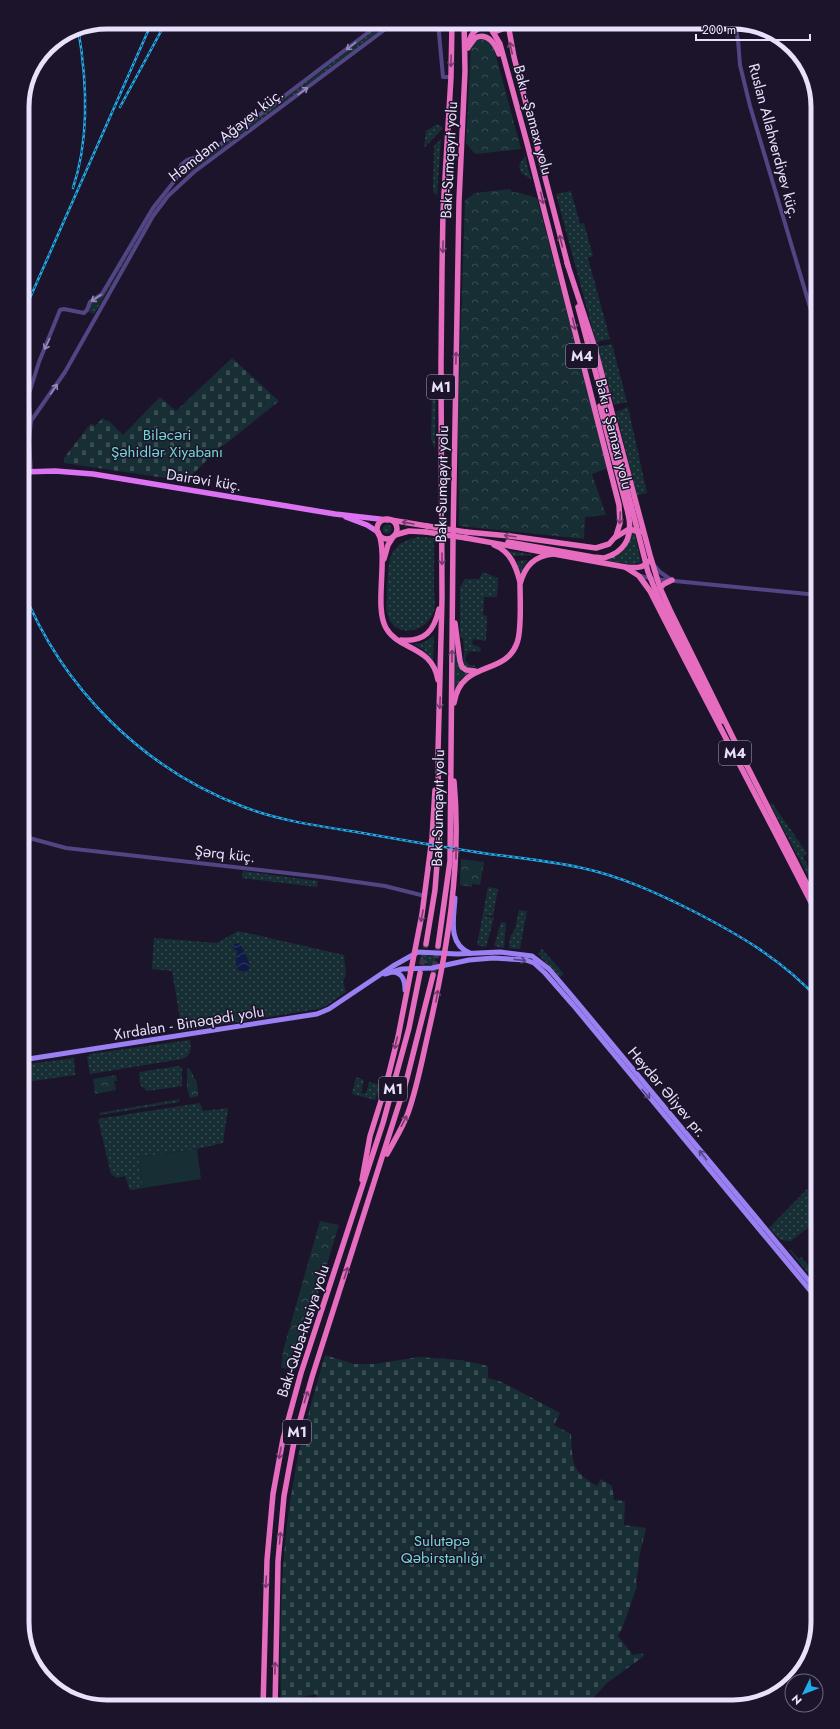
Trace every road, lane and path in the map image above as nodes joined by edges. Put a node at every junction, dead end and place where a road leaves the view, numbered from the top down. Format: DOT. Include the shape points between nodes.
graph roads {
  1 [pos="373,29"];
  2 [pos="386,29"];
  3 [pos="439,29"];
  4 [pos="452,29"];
  5 [pos="464,29"];
  6 [pos="479,29"];
  7 [pos="491,29"];
  8 [pos="509,29"];
  9 [pos="736,29"];
  10 [pos="468,48"];
  11 [pos="465,71"];
  12 [pos="451,77"];
  13 [pos="511,83"];
  14 [pos="166,194"];
  15 [pos="567,263"];
  16 [pos="811,311"];
  17 [pos="588,347"];
  18 [pos="29,396"];
  19 [pos="29,406"];
  20 [pos="31,421"];
  21 [pos="31,472"];
  22 [pos="335,514"];
  23 [pos="389,520"];
  24 [pos="426,529"];
  25 [pos="379,533"];
  26 [pos="394,536"];
  27 [pos="484,541"];
  28 [pos="612,541"];
  29 [pos="646,541"];
  30 [pos="553,554"];
  31 [pos="650,555"];
  32 [pos="652,562"];
  33 [pos="625,567"];
  34 [pos="382,569"];
  35 [pos="639,576"];
  36 [pos="657,580"];
  37 [pos="672,580"];
  38 [pos="520,584"];
  39 [pos="660,588"];
  40 [pos="650,591"];
  41 [pos="452,592"];
  42 [pos="811,594"];
  43 [pos="442,599"];
  44 [pos="398,640"];
  45 [pos="480,670"];
  46 [pos="440,690"];
  47 [pos="451,721"];
  48 [pos="451,751"];
  49 [pos="438,752"];
  50 [pos="743,758"];
  51 [pos="29,838"];
  52 [pos="456,874"];
  53 [pos="811,892"];
  54 [pos="425,896"];
  55 [pos="811,902"];
  56 [pos="426,944"];
  57 [pos="438,946"];
  58 [pos="414,953"];
  59 [pos="445,954"];
  60 [pos="472,954"];
  61 [pos="506,956"];
  62 [pos="443,966"];
  63 [pos="411,968"];
  64 [pos="390,972"];
  65 [pos="420,973"];
  66 [pos="433,975"];
  67 [pos="373,979"];
  68 [pos="404,1008"];
  69 [pos="29,1059"];
  70 [pos="379,1168"];
  71 [pos="358,1202"];
  72 [pos="811,1284"];
  73 [pos="811,1292"];
  74 [pos="263,1700"];
  75 [pos="275,1700"];
  1 -- 14 [label="street, one-way" via="209,152 185,162"];
  14 -- 2 [label="street, Həmdəm Ağayev küç., one-way"];
  3 -- 12 [label="street" via="443,77"];
  4 -- 12 [label="highway, Bakı-Sumqayıt yolu / M1, one-way"];
  5 -- 11 [label="highway, Bakı-Sumqayıt yolu / M1"];
  6 -- 10 [label="highway" via="472,33"];
  7 -- 13 [label="highway, Bakı - Şamaxı yolu / M4" via="500,44"];
  15 -- 8 [label="highway, Bakı - Şamaxı yolu / M4, one-way"];
  9 -- 16 [label="street, Ruslan Allahverdiyev küç." via="740,65 750,106"];
  10 -- 11 [label="highway"];
  10 -- 13 [label="highway" via="477,37 484,36 490,39 497,47"];
  41 -- 11 [label="highway, Bakı-Sumqayıt yolu / M1, one-way" via="459,200"];
  12 -- 43 [label="highway, Bakı-Sumqayıt yolu / M1, one-way" via="442,270"];
  13 -- 28 [label="highway, Bakı - Şamaxı yolu / M4, one-way" via="619,505 620,523"];
  14 -- 18 [label="street, one-way" via="153,208 102,294 90,302 84,312 62,309 39,362"];
  20 -- 14 [label="street, Həmdəm Ağayev küç., one-way" via="65,372"];
  15 -- 17 [label="highway, Bakı - Şamaxı yolu / M4"];
  15 -- 29 [label="highway, Bakı - Şamaxı yolu / M4" via="594,345"];
  17 -- 27 [label="highway, bridge" via="597,395 631,527 628,540 612,555 598,558 505,541"];
  17 -- 50 [label="highway, Bakı - Şamaxı yolu / M4, bridge" via="650,578 704,689"];
  19 -- 20 [label="street, one-way"];
  20 -- 21 [label="street"];
  21 -- 22 [label="main road, Dairəvi küç." via="64,471 93,474"];
  22 -- 23 [label="main road, Dairəvi küç."];
  22 -- 25 [label="main road, Dairəvi küç." via="367,525"];
  24 -- 23 [label="highway, one-way"];
  23 -- 25 [label="highway" via="381,522 378,527"];
  23 -- 26 [label="highway" via="397,526"];
  24 -- 26 [label="highway"];
  24 -- 27 [label="highway, bridge"];
  28 -- 24 [label="highway, one-way, bridge" via="606,546 592,548 510,536"];
  25 -- 26 [label="highway" via="384,538"];
  25 -- 34 [label="highway"];
  26 -- 34 [label="highway" via="386,549"];
  27 -- 30 [label="highway"];
  27 -- 38 [label="highway" via="503,550 511,558"];
  28 -- 29 [label="highway" via="622,532 633,529 640,532"];
  29 -- 31 [label="highway, Bakı - Şamaxı yolu / M4"];
  30 -- 33 [label="highway"];
  30 -- 38 [label="highway" via="535,559 526,569"];
  31 -- 32 [label="highway, Bakı - Şamaxı yolu / M4"];
  31 -- 33 [label="highway" via="644,566"];
  32 -- 36 [label="highway, Bakı - Şamaxı yolu / M4"];
  32 -- 37 [label="street" via="660,572"];
  33 -- 35 [label="highway"];
  34 -- 44 [label="highway" via="383,620 389,633"];
  35 -- 36 [label="street"];
  35 -- 40 [label="highway"];
  36 -- 37 [label="street"];
  36 -- 39 [label="highway, Bakı - Şamaxı yolu / M4"];
  37 -- 39 [label="highway"];
  37 -- 42 [label="street"];
  38 -- 45 [label="highway" via="517,644 503,661"];
  39 -- 40 [label="highway" via="653,584"];
  39 -- 50 [label="highway, Bakı - Şamaxı yolu / M4"];
  40 -- 55 [label="highway, M4"];
  41 -- 45 [label="highway" via="461,665 466,670"];
  47 -- 41 [label="highway, Bakı-Sumqayıt yolu / M1, one-way"];
  43 -- 44 [label="highway" via="436,620 429,632 417,639"];
  43 -- 46 [label="highway, Bakı-Sumqayıt yolu / M1"];
  44 -- 46 [label="highway" via="421,652 431,662 438,676"];
  45 -- 47 [label="highway" via="460,685"];
  46 -- 49 [label="highway, Bakı-Sumqayıt yolu / M1, one-way"];
  47 -- 48 [label="highway, Bakı-Sumqayıt yolu / M1"];
  52 -- 48 [label="highway, one-way" via="456,804"];
  48 -- 57 [label="highway, Bakı-Sumqayıt yolu / M1" via="450,861"];
  49 -- 54 [label="highway"];
  49 -- 56 [label="highway, Bakı-Sumqayıt yolu / M1" via="438,859"];
  50 -- 53 [label="highway, Bakı - Şamaxı yolu / M4"];
  51 -- 54 [label="street, Şərq küç." via="66,848 322,877 385,886"];
  52 -- 59 [label="highway"];
  52 -- 60 [label="main road" via="455,941"];
  54 -- 58 [label="highway, one-way"];
  58 -- 59 [label="main road, Heydər Əliyev pr."];
  58 -- 63 [label="highway"];
  58 -- 67 [label="main road"];
  59 -- 60 [label="main road, Heydər Əliyev pr."];
  59 -- 62 [label="highway"];
  60 -- 61 [label="main road, Heydər Əliyev pr."];
  61 -- 62 [label="main road, Heydər Əliyev pr."];
  72 -- 61 [label="main road, Heydər Əliyev pr., one-way" via="548,969 532,956"];
  61 -- 73 [label="main road, Heydər Əliyev pr., one-way" via="530,962 550,978"];
  62 -- 63 [label="main road, Heydər Əliyev pr."];
  70 -- 62 [label="highway, one-way" via="408,1112"];
  63 -- 64 [label="main road, Heydər Əliyev pr."];
  63 -- 68 [label="highway"];
  64 -- 67 [label="main road, Heydər Əliyev pr."];
  64 -- 68 [label="main road" via="397,972 404,979"];
  65 -- 71 [label="highway, Bakı-Quba-Rusiya yolu / M1" via="396,1079"];
  66 -- 70 [label="highway, Bakı-Quba-Rusiya yolu / M1" via="406,1082"];
  67 -- 69 [label="main road, Xırdalan - Binəqədi yolu" via="329,1009 307,1016"];
  68 -- 71 [label="highway, one-way" via="392,1062 370,1136"];
  75 -- 70 [label="highway, Bakı-Quba-Rusiya yolu / M1, one-way" via="278,1561 288,1471 312,1377"];
  71 -- 74 [label="highway, Bakı-Quba-Rusiya yolu / M1, one-way" via="301,1373 280,1454 273,1494 267,1560"];
}
